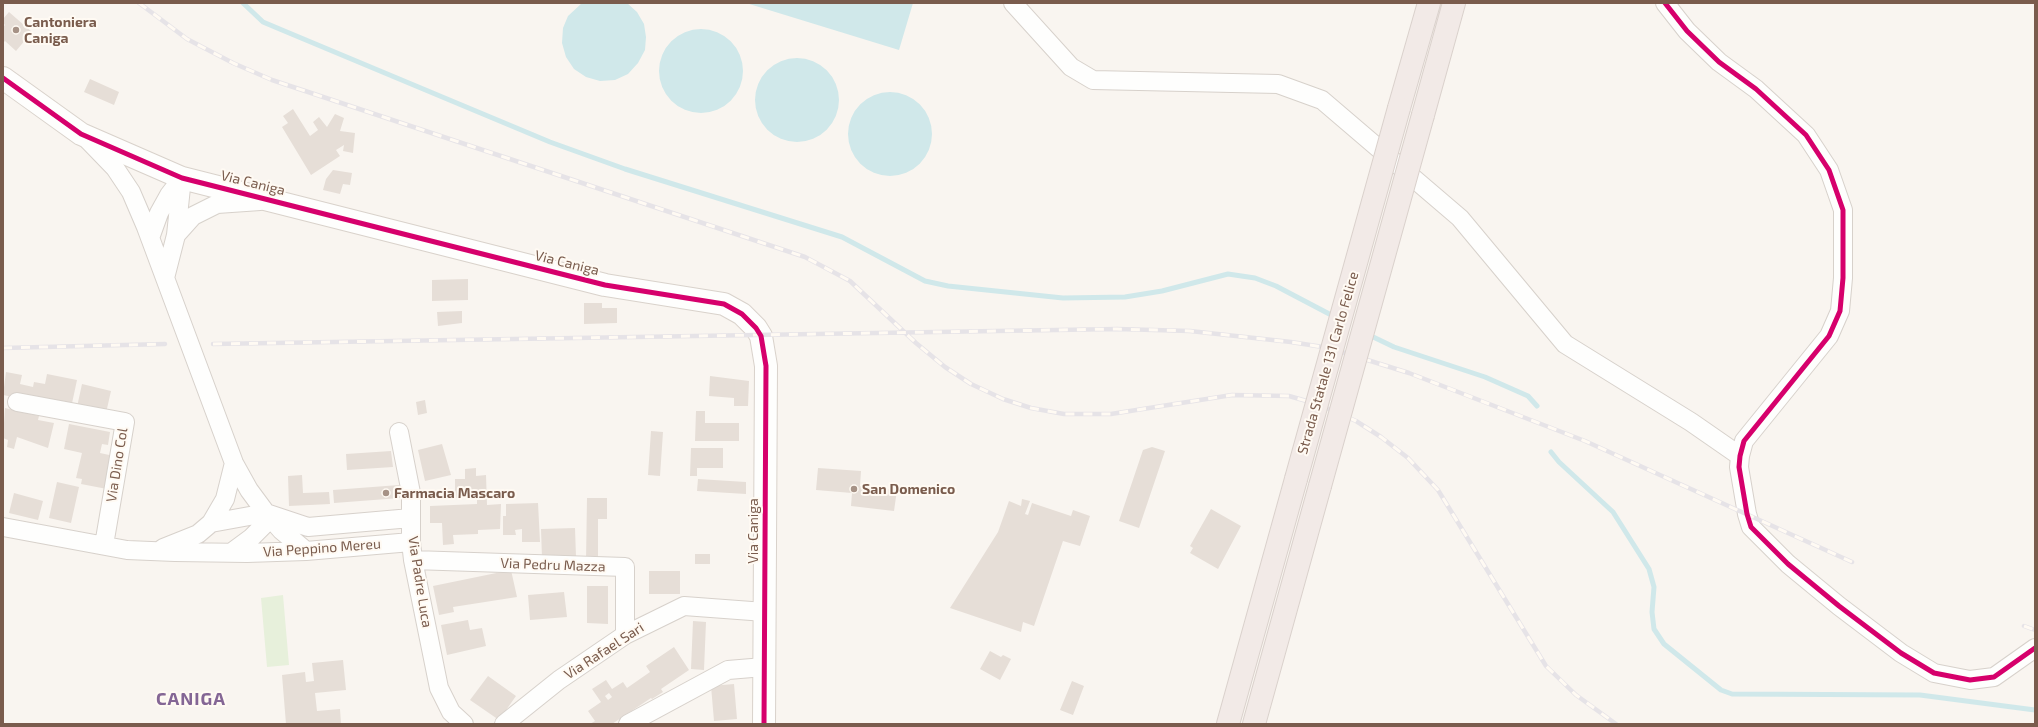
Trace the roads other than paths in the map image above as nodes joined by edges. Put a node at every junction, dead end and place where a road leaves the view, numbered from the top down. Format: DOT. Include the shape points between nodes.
graph roads {
  1 [pos="1013,3"];
  2 [pos="1429,3"];
  3 [pos="1454,3"];
  4 [pos="1665,3"];
  5 [pos="3,78"];
  6 [pos="81,134"];
  7 [pos="182,178"];
  8 [pos="274,200"];
  9 [pos="176,236"];
  10 [pos="150,238"];
  11 [pos="165,278"];
  12 [pos="17,402"];
  13 [pos="398,432"];
  14 [pos="1740,456"];
  15 [pos="234,463"];
  16 [pos="266,513"];
  17 [pos="411,518"];
  18 [pos="211,523"];
  19 [pos="3,527"];
  20 [pos="411,542"];
  21 [pos="104,545"];
  22 [pos="156,551"];
  23 [pos="306,551"];
  24 [pos="232,552"];
  25 [pos="413,560"];
  26 [pos="764,612"];
  27 [pos="625,635"];
  28 [pos="2035,648"];
  29 [pos="764,667"];
  30 [pos="464,724"];
  31 [pos="504,724"];
  32 [pos="628,724"];
  33 [pos="764,724"];
  34 [pos="1228,724"];
  35 [pos="1254,724"];
  1 -- 14 [label="street" via="1072,67 1093,80 1278,84 1322,100 1460,218 1565,344 1691,422"];
  2 -- 34 [label="highway, Strada Statale 131 Carlo Felice, bridge"];
  3 -- 35 [label="highway, Strada Statale 131 Carlo Felice, bridge"];
  4 -- 14 [label="street" via="1687,31 1720,62 1756,89 1806,135 1829,170 1843,210 1843,278 1840,311 1830,336 1744,441"];
  5 -- 6 [label="street, Via Caniga"];
  6 -- 7 [label="street, Via Caniga"];
  6 -- 10 [label="street" via="116,168 131,192"];
  7 -- 8 [label="street, Via Caniga"];
  7 -- 9 [label="street"];
  7 -- 10 [label="street" via="159,213"];
  8 -- 9 [label="street" via="217,204 194,216"];
  8 -- 26 [label="street, Via Caniga" via="605,285 724,304 742,314 761,336 766,366"];
  9 -- 11 [label="street"];
  10 -- 11 [label="street"];
  11 -- 15 [label="street"];
  12 -- 21 [label="street, Via Dino Col" via="125,422"];
  13 -- 17 [label="street, Via Padre Luca" via="412,493"];
  14 -- 28 [label="street" via="1739,467 1751,527 1788,564 1901,653 1934,673 1977,680 1994,677"];
  15 -- 16 [label="street"];
  15 -- 18 [label="street, Via Peppino Mereu" via="225,499"];
  16 -- 17 [label="street" via="308,527"];
  16 -- 18 [label="street, Via Peppino Mereu"];
  16 -- 23 [label="street"];
  16 -- 24 [label="street, Via Peppino Mereu" via="264,525"];
  17 -- 20 [label="street, Via Padre Luca"];
  18 -- 22 [label="street, Via Peppino Mereu" via="198,534"];
  19 -- 21 [label="street, Via Peppino Mereu"];
  20 -- 23 [label="street, Via Peppino Mereu"];
  20 -- 25 [label="street, Via Padre Luca"];
  21 -- 22 [label="street, Via Peppino Mereu" via="127,550"];
  22 -- 24 [label="street, Via Peppino Mereu"];
  23 -- 24 [label="street, Via Peppino Mereu"];
  25 -- 27 [label="street, Via Pedru Mazza" via="625,567"];
  25 -- 30 [label="street, Via Padre Luca" via="439,688 451,712"];
  26 -- 27 [label="street, Via Rafael Sari" via="684,606"];
  26 -- 29 [label="street, Via Caniga"];
  27 -- 31 [label="street, Via Rafael Sari" via="559,680"];
  29 -- 32 [label="street" via="728,670"];
  29 -- 33 [label="street, Via Caniga"];
}
